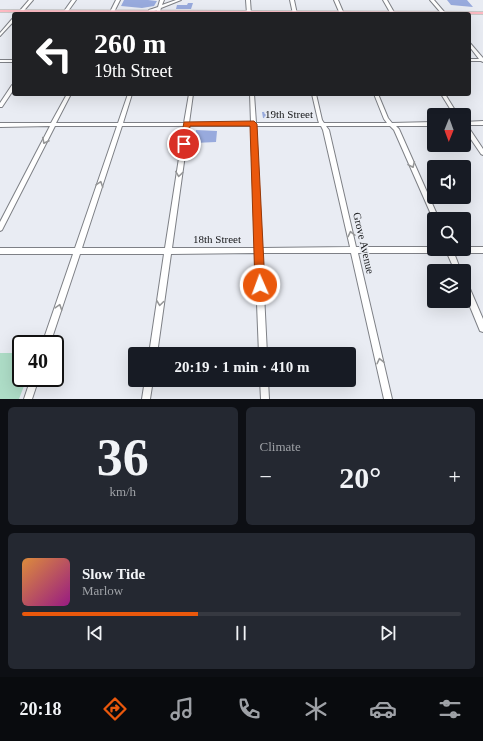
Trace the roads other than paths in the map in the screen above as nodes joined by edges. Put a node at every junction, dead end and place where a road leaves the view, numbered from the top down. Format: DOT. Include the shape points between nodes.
graph roads {
  1 [pos="31,0"];
  2 [pos="74,0"];
  3 [pos="118,0"];
  4 [pos="162,0"];
  5 [pos="179,0"];
  6 [pos="248,0"];
  7 [pos="336,0"];
  8 [pos="385,0"];
  9 [pos="432,0"];
  10 [pos="292,1"];
  11 [pos="158,11"];
  12 [pos="483,11"];
  13 [pos="21,12"];
  14 [pos="66,12"];
  15 [pos="112,12"];
  16 [pos="149,12"];
  17 [pos="180,12"];
  18 [pos="249,12"];
  19 [pos="295,12"];
  20 [pos="342,12"];
  21 [pos="392,12"];
  22 [pos="442,12"];
  23 [pos="463,12"];
  24 [pos="0,13"];
  25 [pos="12,13"];
  26 [pos="12,21"];
  27 [pos="0,35"];
  28 [pos="471,46"];
  29 [pos="471,60"];
  30 [pos="483,60"];
  31 [pos="0,61"];
  32 [pos="12,61"];
  33 [pos="12,89"];
  34 [pos="68,96"];
  35 [pos="129,96"];
  36 [pos="191,96"];
  37 [pos="252,96"];
  38 [pos="315,96"];
  39 [pos="377,96"];
  40 [pos="444,96"];
  41 [pos="0,106"];
  42 [pos="452,108"];
  43 [pos="120,124"];
  44 [pos="187,124"];
  45 [pos="254,124"];
  46 [pos="323,124"];
  47 [pos="391,124"];
  48 [pos="427,124"];
  49 [pos="471,124"];
  50 [pos="483,124"];
  51 [pos="0,125"];
  52 [pos="53,125"];
  53 [pos="471,135"];
  54 [pos="483,153"];
  55 [pos="433,212"];
  56 [pos="0,228"];
  57 [pos="427,249"];
  58 [pos="78,250"];
  59 [pos="168,250"];
  60 [pos="259,250"];
  61 [pos="354,250"];
  62 [pos="471,250"];
  63 [pos="483,250"];
  64 [pos="0,251"];
  65 [pos="471,300"];
  66 [pos="483,328"];
  67 [pos="49,335"];
  68 [pos="154,347"];
  69 [pos="263,347"];
  70 [pos="32,387"];
  71 [pos="148,387"];
  72 [pos="264,387"];
  73 [pos="28,399"];
  74 [pos="146,399"];
  75 [pos="264,399"];
  76 [pos="388,399"];
  1 -- 13 [label="street"];
  2 -- 14 [label="street"];
  3 -- 15 [label="street"];
  4 -- 11 [label="street"];
  5 -- 11 [label="street"];
  6 -- 18 [label="street"];
  7 -- 20 [label="street"];
  8 -- 21 [label="street"];
  9 -- 22 [label="street"];
  10 -- 19 [label="street"];
  11 -- 16 [label="main road"];
  11 -- 17 [label="main road"];
  12 -- 23 [label="main road"];
  24 -- 25 [label="main road"];
  26 -- 27 [label="street"];
  28 -- 30 [label="street"];
  29 -- 30 [label="street"];
  31 -- 32 [label="street"];
  33 -- 41 [label="street"];
  34 -- 52 [label="street"];
  35 -- 43 [label="street"];
  36 -- 44 [label="street"];
  37 -- 45 [label="street"];
  38 -- 46 [label="street, Grove Avenue"];
  39 -- 47 [label="street" via="386,119"];
  40 -- 42 [label="street"];
  43 -- 44 [label="street, 19th Street"];
  43 -- 52 [label="street, 19th Street"];
  58 -- 43 [label="street, one-way"];
  44 -- 45 [label="street, 19th Street"];
  44 -- 59 [label="street, one-way"];
  45 -- 46 [label="street, 19th Street"];
  45 -- 60 [label="street"];
  46 -- 47 [label="street, 19th Street"];
  61 -- 46 [label="street, Grove Avenue, one-way"];
  47 -- 48 [label="street, 19th Street"];
  47 -- 55 [label="street, one-way" via="396,129"];
  49 -- 50 [label="street"];
  51 -- 52 [label="street, 19th Street"];
  52 -- 56 [label="street, one-way"];
  53 -- 54 [label="street"];
  57 -- 61 [label="street, 18th Street"];
  58 -- 59 [label="street, 18th Street"];
  58 -- 64 [label="street, 18th Street"];
  67 -- 58 [label="street, one-way"];
  59 -- 60 [label="street, 18th Street"];
  59 -- 68 [label="street, one-way"];
  60 -- 61 [label="street, 18th Street"];
  60 -- 69 [label="street"];
  76 -- 61 [label="street, Grove Avenue, one-way"];
  62 -- 63 [label="street, 18th Street"];
  65 -- 66 [label="street"];
  70 -- 73 [label="street"];
  71 -- 74 [label="street"];
  72 -- 75 [label="street"];
}
